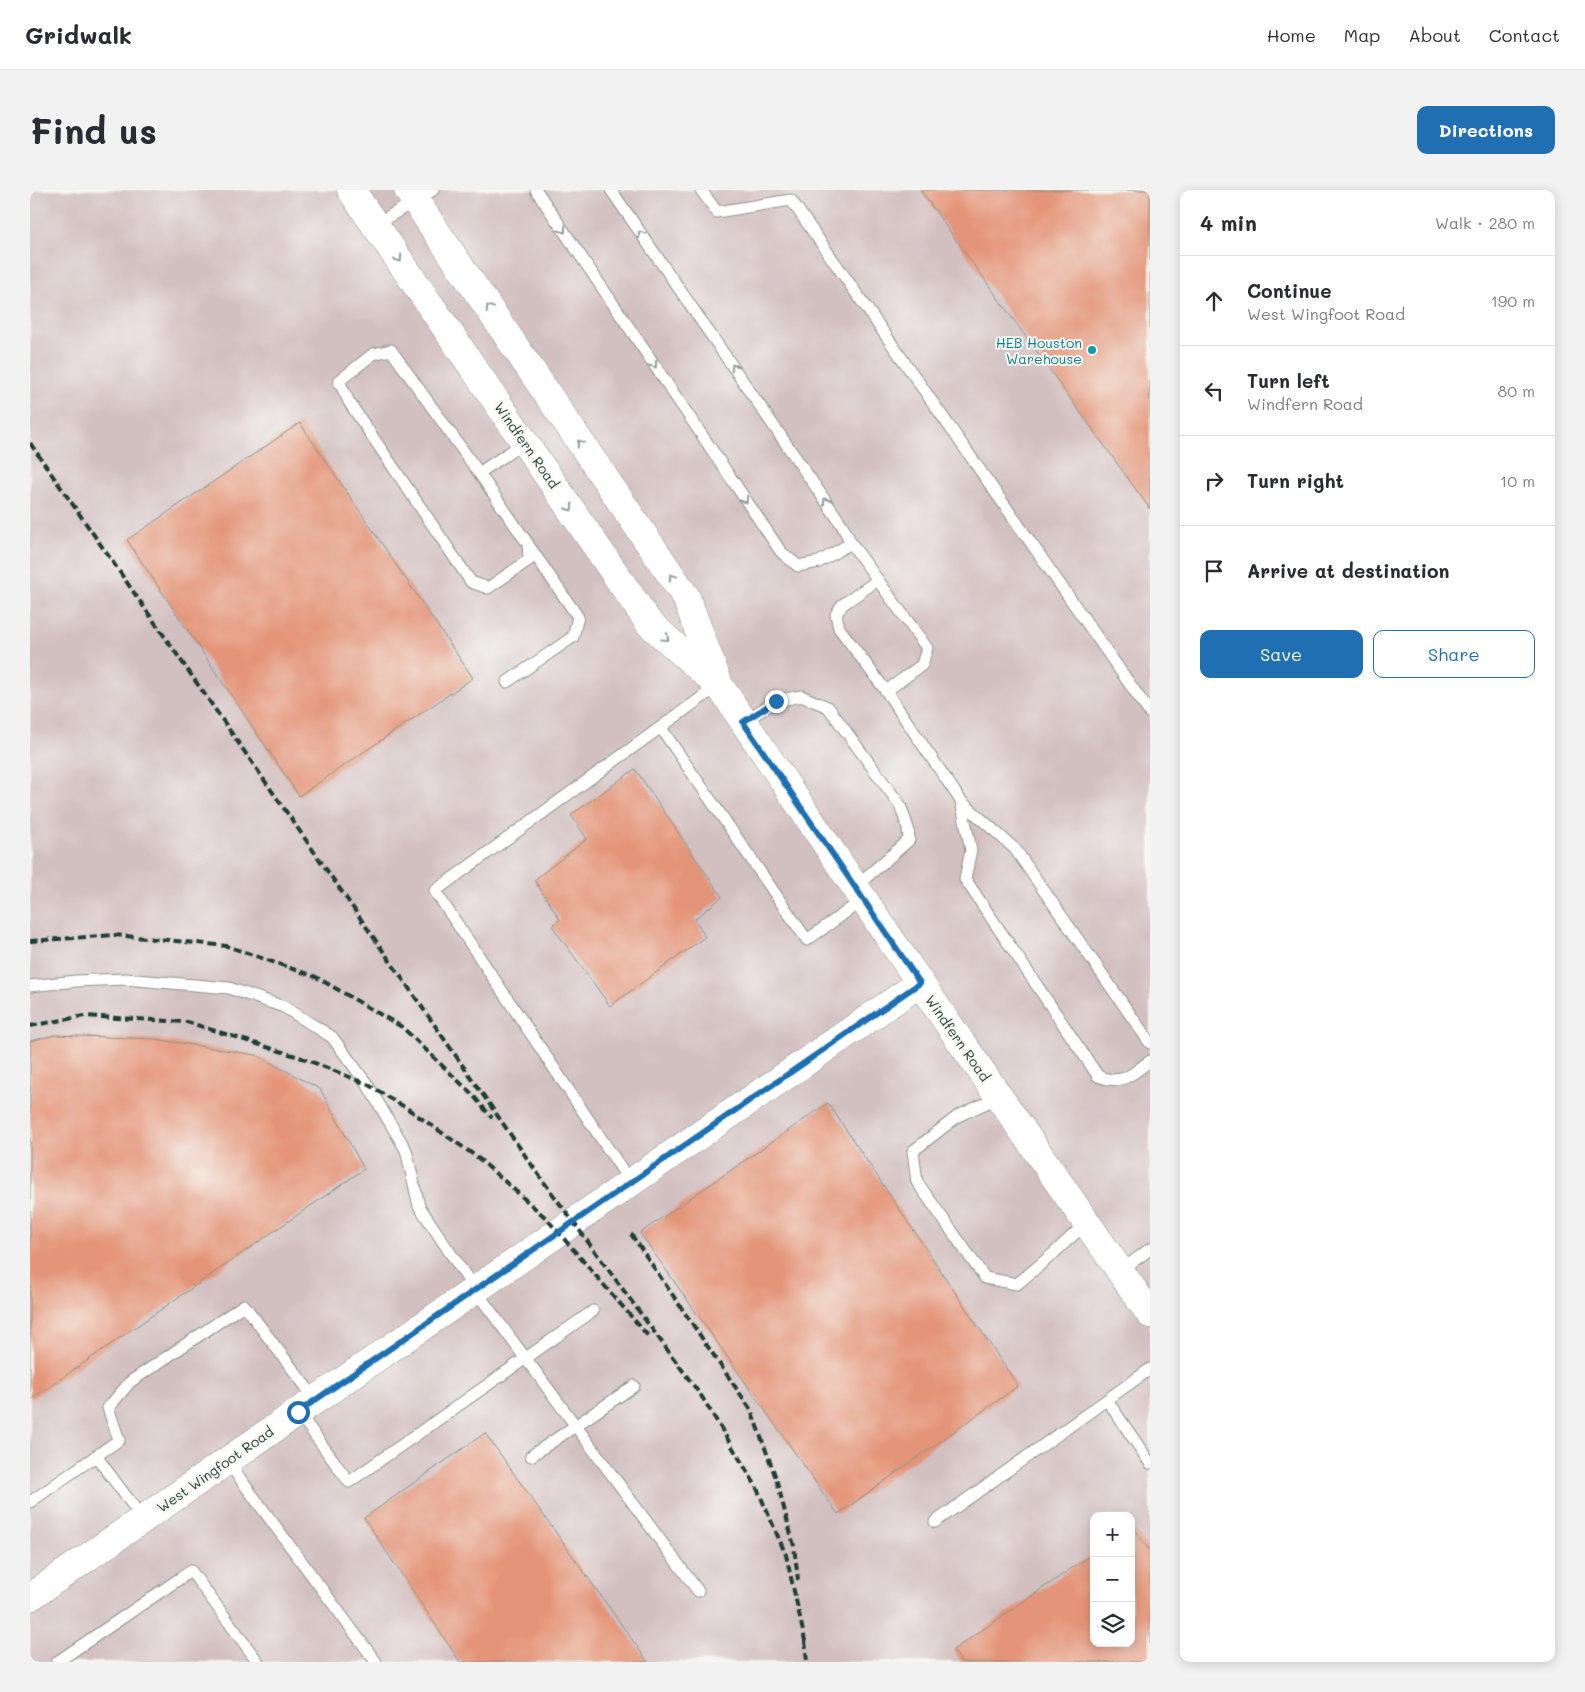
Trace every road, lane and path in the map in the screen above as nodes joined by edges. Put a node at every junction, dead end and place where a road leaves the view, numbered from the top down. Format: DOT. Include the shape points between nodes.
graph roads {
  1 [pos="351,190"];
  2 [pos="536,190"];
  3 [pos="611,190"];
  4 [pos="701,190"];
  5 [pos="419,194"];
  6 [pos="375,225"];
  7 [pos="525,442"];
  8 [pos="479,473"];
  9 [pos="851,543"];
  10 [pos="528,544"];
  11 [pos="878,580"];
  12 [pos="507,682"];
  13 [pos="718,685"];
  14 [pos="886,691"];
  15 [pos="1150,713"];
  16 [pos="743,722"];
  17 [pos="661,728"];
  18 [pos="961,801"];
  19 [pos="860,893"];
  20 [pos="920,983"];
  21 [pos="30,986"];
  22 [pos="1150,1043"];
  23 [pos="1150,1061"];
  24 [pos="999,1097"];
  25 [pos="631,1183"];
  26 [pos="1086,1222"];
  27 [pos="1150,1249"];
  28 [pos="1120,1270"];
  29 [pos="475,1290"];
  30 [pos="593,1311"];
  31 [pos="1150,1314"];
  32 [pos="525,1358"];
  33 [pos="1150,1369"];
  34 [pos="634,1386"];
  35 [pos="1107,1400"];
  36 [pos="307,1406"];
  37 [pos="576,1426"];
  38 [pos="96,1456"];
  39 [pos="532,1456"];
  40 [pos="227,1461"];
  41 [pos="1150,1463"];
  42 [pos="30,1502"];
  43 [pos="143,1519"];
  44 [pos="935,1522"];
  45 [pos="698,1591"];
  46 [pos="30,1597"];
  47 [pos="58,1662"];
  48 [pos="258,1662"];
  49 [pos="376,1662"];
  1 -- 6 [label="street, Windfern Road"];
  2 -- 9 [label="lane, one-way" via="781,552 798,566 819,562"];
  9 -- 3 [label="lane, one-way" via="842,525"];
  4 -- 15 [label="lane" via="717,212 791,200"];
  5 -- 6 [label="lane"];
  13 -- 5 [label="street, Windfern Road, one-way" via="686,597"];
  6 -- 7 [label="street, Windfern Road, one-way"];
  7 -- 8 [label="lane"];
  7 -- 13 [label="street, Windfern Road, one-way" via="649,623"];
  8 -- 10 [label="lane"];
  8 -- 10 [label="lane" via="391,350 373,354 339,381 349,402 471,582 488,588 530,560"];
  9 -- 11 [label="lane"];
  10 -- 12 [label="lane" via="578,618 573,638"];
  11 -- 14 [label="lane" via="927,648 922,665"];
  11 -- 14 [label="lane" via="842,605 836,614 839,628"];
  13 -- 16 [label="street, Windfern Road"];
  13 -- 17 [label="lane"];
  14 -- 18 [label="lane"];
  16 -- 19 [label="street, Windfern Road"];
  16 -- 19 [label="lane" via="776,701 801,696 828,707 900,805 909,840"];
  17 -- 19 [label="lane" via="807,940"];
  17 -- 25 [label="lane" via="434,892"];
  18 -- 22 [label="lane" via="1015,849"];
  18 -- 23 [label="lane" via="971,850 965,879 1098,1076 1110,1081 1124,1080"];
  19 -- 20 [label="street, Windfern Road"];
  20 -- 24 [label="street, Windfern Road"];
  20 -- 25 [label="street, West Wingfoot Road"];
  21 -- 29 [label="lane" via="125,979 230,988 284,1007 332,1037 367,1084 406,1150 419,1206"];
  24 -- 26 [label="street, Windfern Road"];
  24 -- 26 [label="lane" via="958,1116 913,1151 917,1182 985,1278 1016,1284"];
  25 -- 29 [label="street, West Wingfoot Road"];
  26 -- 28 [label="street, Windfern Road"];
  27 -- 28 [label="lane"];
  28 -- 31 [label="street, Windfern Road"];
  29 -- 32 [label="lane"];
  29 -- 36 [label="street, West Wingfoot Road"];
  30 -- 32 [label="lane"];
  32 -- 36 [label="lane" via="349,1482"];
  32 -- 37 [label="lane"];
  33 -- 35 [label="lane"];
  34 -- 37 [label="lane"];
  35 -- 41 [label="lane"];
  35 -- 44 [label="lane"];
  36 -- 38 [label="lane" via="244,1305 130,1382 108,1408 119,1440"];
  36 -- 40 [label="street, West Wingfoot Road"];
  37 -- 39 [label="lane"];
  37 -- 45 [label="lane"];
  38 -- 42 [label="lane"];
  38 -- 43 [label="lane"];
  40 -- 43 [label="street, West Wingfoot Road"];
  40 -- 49 [label="lane"];
  43 -- 46 [label="street, West Wingfoot Road"];
  47 -- 48 [label="lane" via="191,1571"];
}
